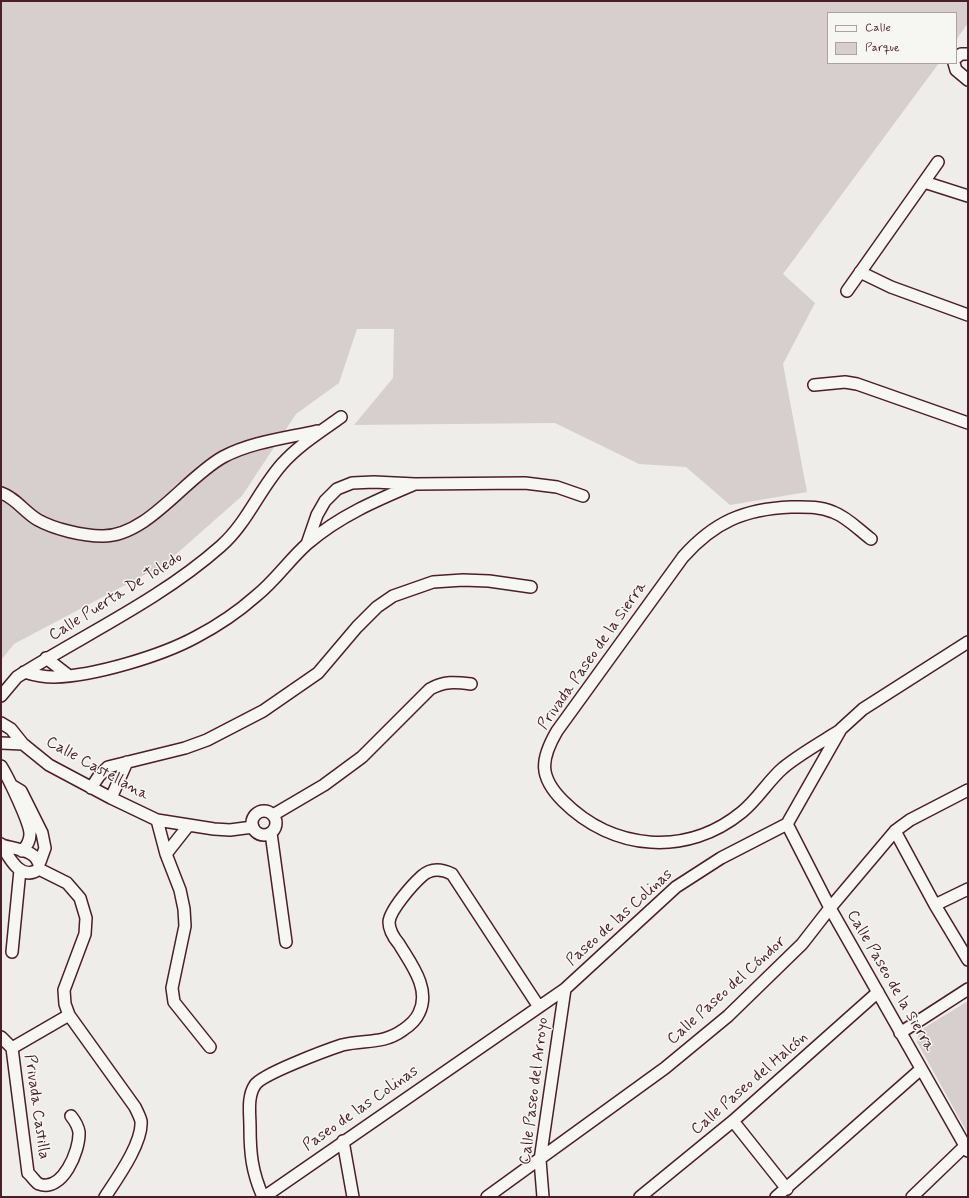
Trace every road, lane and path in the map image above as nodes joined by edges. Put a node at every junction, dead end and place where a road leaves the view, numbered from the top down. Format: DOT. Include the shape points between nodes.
graph roads {
  1 [pos="968,54"];
  2 [pos="957,57"];
  3 [pos="954,64"];
  4 [pos="968,80"];
  5 [pos="938,162"];
  6 [pos="924,182"];
  7 [pos="968,196"];
  8 [pos="860,272"];
  9 [pos="847,291"];
  10 [pos="968,315"];
  11 [pos="814,385"];
  12 [pos="341,417"];
  13 [pos="968,423"];
  14 [pos="323,430"];
  15 [pos="415,484"];
  16 [pos="1,493"];
  17 [pos="583,496"];
  18 [pos="871,538"];
  19 [pos="307,544"];
  20 [pos="531,587"];
  21 [pos="968,642"];
  22 [pos="46,658"];
  23 [pos="24,672"];
  24 [pos="68,675"];
  25 [pos="471,684"];
  26 [pos="1,696"];
  27 [pos="1,723"];
  28 [pos="841,729"];
  29 [pos="1,743"];
  30 [pos="23,744"];
  31 [pos="127,762"];
  32 [pos="1,766"];
  33 [pos="11,785"];
  34 [pos="91,788"];
  35 [pos="968,790"];
  36 [pos="111,798"];
  37 [pos="273,815"];
  38 [pos="158,820"];
  39 [pos="787,824"];
  40 [pos="188,826"];
  41 [pos="253,827"];
  42 [pos="895,831"];
  43 [pos="270,833"];
  44 [pos="1,845"];
  45 [pos="22,851"];
  46 [pos="166,854"];
  47 [pos="39,865"];
  48 [pos="20,870"];
  49 [pos="968,889"];
  50 [pos="935,906"];
  51 [pos="830,908"];
  52 [pos="286,942"];
  53 [pos="12,952"];
  54 [pos="968,960"];
  55 [pos="565,988"];
  56 [pos="968,989"];
  57 [pos="878,992"];
  58 [pos="539,1007"];
  59 [pos="69,1015"];
  60 [pos="900,1033"];
  61 [pos="1,1037"];
  62 [pos="210,1047"];
  63 [pos="12,1048"];
  64 [pos="921,1069"];
  65 [pos="71,1116"];
  66 [pos="733,1121"];
  67 [pos="343,1141"];
  68 [pos="967,1149"];
  69 [pos="540,1160"];
  70 [pos="787,1189"];
  71 [pos="105,1197"];
  72 [pos="263,1197"];
  73 [pos="354,1197"];
  74 [pos="487,1197"];
  75 [pos="543,1197"];
  76 [pos="640,1197"];
  77 [pos="776,1197"];
  78 [pos="912,1197"];
  1 -- 2 [label="street"];
  3 -- 4 [label="street" via="956,70"];
  5 -- 6 [label="street"];
  6 -- 7 [label="street"];
  6 -- 8 [label="street"];
  8 -- 9 [label="street"];
  8 -- 10 [label="street" via="891,287"];
  11 -- 13 [label="street" via="845,382 857,384"];
  12 -- 14 [label="street, Calle Puerta De Toledo"];
  14 -- 16 [label="street" via="233,451 210,466 145,521 124,532 102,536 56,528 37,519 17,502"];
  14 -- 22 [label="street, Calle Puerta De Toledo" via="299,447 282,464 265,486 246,519 220,547 158,594"];
  15 -- 17 [label="street" via="524,482 557,487"];
  15 -- 19 [label="street" via="355,511"];
  15 -- 19 [label="street" via="361,482 343,485 325,501"];
  18 -- 28 [label="street, Privada Paseo de la Sierra" via="835,512 807,507 755,511 733,517 715,528 695,543 683,557 557,731 544,761 545,772 547,781 558,796 595,826 643,842 680,841 699,837 723,826 743,811 782,769"];
  19 -- 24 [label="street" via="256,596 196,638 143,659"];
  20 -- 31 [label="street" via="463,580 433,582 393,596 377,607 357,627 318,673 263,711 207,740"];
  21 -- 28 [label="street" via="863,709"];
  22 -- 23 [label="street, Calle Puerta De Toledo"];
  22 -- 24 [label="street"];
  23 -- 24 [label="street" via="42,677"];
  23 -- 26 [label="street, Calle Puerta De Toledo"];
  25 -- 37 [label="street" via="450,682 430,689 362,757"];
  27 -- 30 [label="street, Calle Castellana" via="11,729"];
  28 -- 39 [label="street"];
  29 -- 30 [label="street, Calle Castellana"];
  30 -- 34 [label="street, Calle Castellana" via="49,764"];
  31 -- 34 [label="street" via="108,767"];
  31 -- 36 [label="street"];
  32 -- 33 [label="street"];
  33 -- 45 [label="street" via="30,829 29,841"];
  33 -- 47 [label="street" via="21,791 42,833 45,848"];
  34 -- 36 [label="street, Calle Castellana"];
  35 -- 42 [label="street, Calle Paseo del Cóndor" via="910,820"];
  36 -- 38 [label="street, Calle Castellana"];
  37 -- 41 [label="street" via="266,811 258,813 252,819"];
  37 -- 43 [label="street" via="276,823 274,831"];
  38 -- 40 [label="street, Calle Castellana"];
  38 -- 46 [label="street"];
  39 -- 51 [label="street, Calle Paseo de la Sierra"];
  39 -- 55 [label="street, Paseo de las Colinas" via="721,858 676,887"];
  40 -- 41 [label="street, Calle Castellana" via="230,830"];
  40 -- 46 [label="street"];
  41 -- 43 [label="street" via="258,834"];
  42 -- 50 [label="street"];
  42 -- 51 [label="street, Calle Paseo del Cóndor"];
  43 -- 52 [label="street"];
  44 -- 45 [label="street"];
  44 -- 48 [label="street"];
  45 -- 47 [label="street" via="37,857"];
  46 -- 62 [label="street" via="180,890 185,926 172,988 174,1002"];
  47 -- 48 [label="street" via="34,872"];
  47 -- 59 [label="street" via="67,883 80,898 86,918 85,934 64,990"];
  48 -- 53 [label="street"];
  49 -- 50 [label="street"];
  50 -- 54 [label="street"];
  51 -- 57 [label="street, Calle Paseo de la Sierra"];
  51 -- 69 [label="street, Calle Paseo del Cóndor" via="802,944 728,1016 666,1068"];
  55 -- 58 [label="street, Paseo de las Colinas"];
  55 -- 69 [label="street, Calle Paseo del Arroyo"];
  56 -- 60 [label="street"];
  57 -- 60 [label="street, Calle Paseo de la Sierra"];
  57 -- 66 [label="street, Calle Paseo del Halcón"];
  58 -- 67 [label="street, Paseo de las Colinas"];
  58 -- 72 [label="street, Calle Paseo del Arroyo" via="452,874 444,870 425,873 391,914 389,923 391,932 418,975 423,1000 419,1013 410,1026 394,1037 378,1042 343,1045 277,1071 255,1085 250,1098 250,1150 254,1176"];
  59 -- 63 [label="street"];
  59 -- 71 [label="street" via="135,1107 141,1120 135,1144"];
  60 -- 64 [label="street, Calle Paseo de la Sierra"];
  61 -- 63 [label="street, Privada Castilla"];
  63 -- 65 [label="street, Privada Castilla" via="28,1173 38,1183 47,1186 64,1176 78,1143 78,1128"];
  64 -- 68 [label="street, Calle Paseo de la Sierra"];
  64 -- 70 [label="street"];
  66 -- 70 [label="street"];
  66 -- 76 [label="street, Calle Paseo del Halcón"];
  67 -- 72 [label="street, Paseo de las Colinas"];
  67 -- 73 [label="street"];
  68 -- 78 [label="street"];
  69 -- 74 [label="street, Calle Paseo del Cóndor"];
  69 -- 75 [label="street, Calle Paseo del Arroyo"];
  70 -- 77 [label="street"];
}
